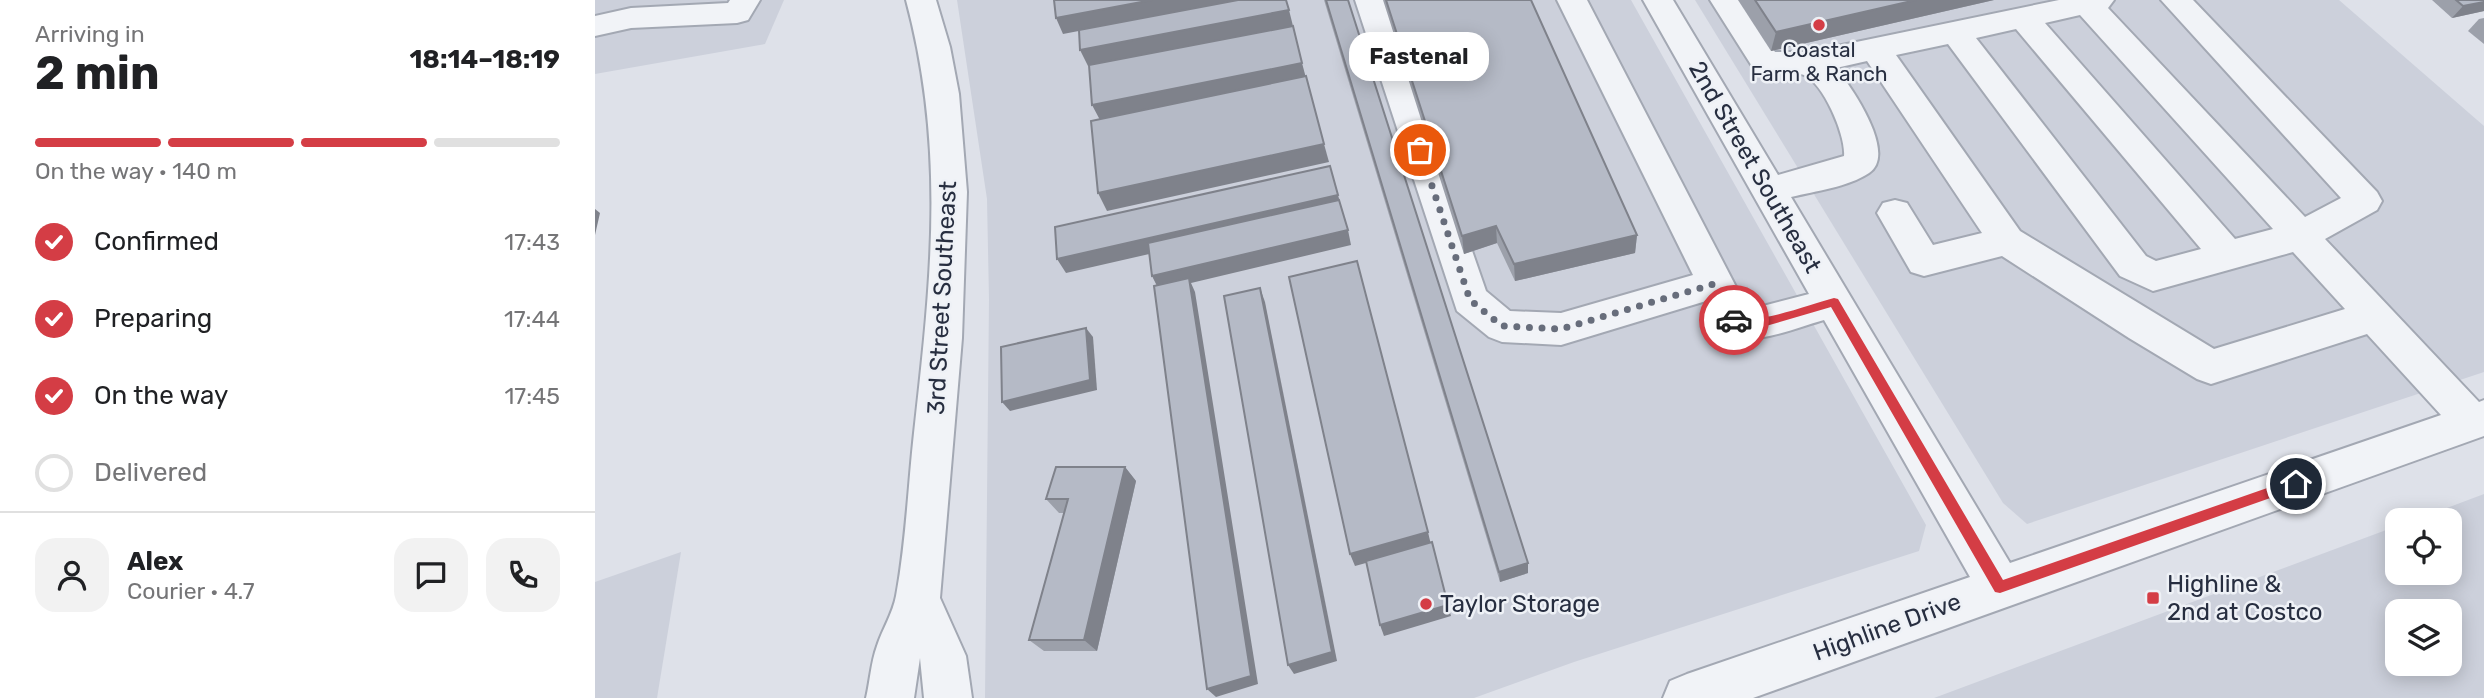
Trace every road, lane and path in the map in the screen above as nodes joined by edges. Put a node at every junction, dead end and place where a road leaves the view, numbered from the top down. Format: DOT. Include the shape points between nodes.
graph roads {
  1 [pos="745,0"];
  2 [pos="921,0"];
  3 [pos="1370,0"];
  4 [pos="1572,0"];
  5 [pos="1658,0"];
  6 [pos="1725,0"];
  7 [pos="2176,0"];
  8 [pos="2093,2"];
  9 [pos="613,16"];
  10 [pos="2023,18"];
  11 [pos="1955,32"];
  12 [pos="1875,49"];
  13 [pos="1808,63"];
  14 [pos="1769,190"];
  15 [pos="1895,213"];
  16 [pos="2301,236"];
  17 [pos="2007,241"];
  18 [pos="2228,256"];
  19 [pos="2153,276"];
  20 [pos="1714,284"];
  21 [pos="2082,289"];
  22 [pos="1834,302"];
  23 [pos="2374,316"];
  24 [pos="2478,420"];
  25 [pos="2000,587"];
  26 [pos="918,599"];
  27 [pos="890,698"];
  28 [pos="948,698"];
  29 [pos="1687,698"];
  1 -- 9 [label="street" via="737,13"];
  2 -- 26 [label="street, 3rd Street Southeast" via="945,118 949,222 944,335"];
  3 -- 20 [label="street" via="1470,300 1502,326 1561,329"];
  4 -- 20 [label="street"];
  5 -- 14 [label="street, 2nd Street Southeast"];
  6 -- 13 [label="street" via="1766,64"];
  7 -- 16 [label="street" via="2365,201"];
  8 -- 10 [label="street"];
  8 -- 16 [label="street"];
  10 -- 11 [label="street"];
  10 -- 18 [label="street"];
  11 -- 12 [label="street"];
  11 -- 19 [label="street" via="2133,266"];
  12 -- 13 [label="street"];
  12 -- 17 [label="street"];
  13 -- 14 [label="street" via="1838,92 1862,142 1860,163 1843,172"];
  14 -- 22 [label="street, 2nd Street Southeast"];
  15 -- 17 [label="street" via="1924,262"];
  16 -- 18 [label="street"];
  16 -- 23 [label="street"];
  17 -- 21 [label="street"];
  18 -- 19 [label="street"];
  19 -- 21 [label="street"];
  20 -- 22 [label="street" via="1736,324 1759,323"];
  21 -- 23 [label="street" via="2211,367"];
  22 -- 25 [label="street, 2nd Street Southeast"];
  23 -- 24 [label="street"];
  24 -- 25 [label="street, Highline Drive"];
  25 -- 29 [label="street, Highline Drive"];
  26 -- 27 [label="street, 3rd Street Southeast" via="899,648"];
  26 -- 28 [label="street, 3rd Street Southeast" via="943,656"];
}
